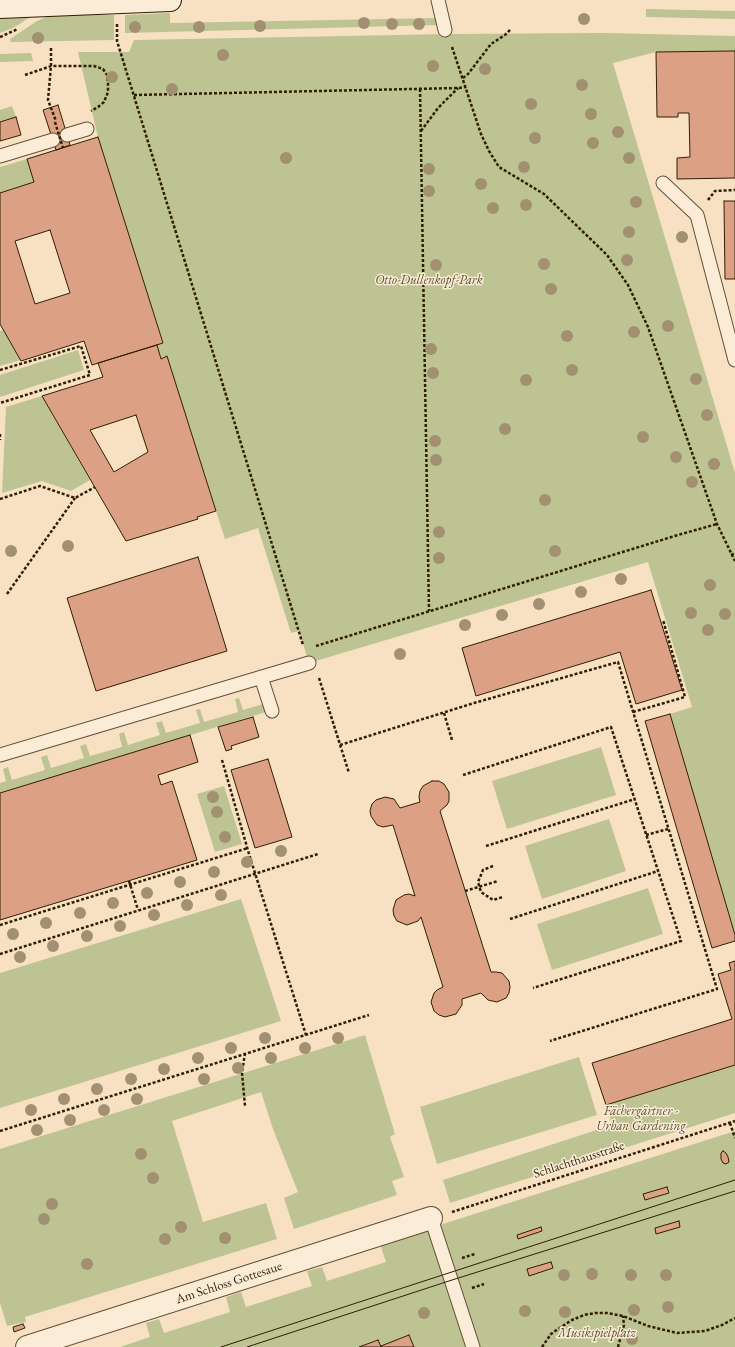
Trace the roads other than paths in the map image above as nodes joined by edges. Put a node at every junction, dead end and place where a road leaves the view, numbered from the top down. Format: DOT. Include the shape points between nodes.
graph roads {
  1 [pos="170,0"];
  2 [pos="438,0"];
  3 [pos="0,8"];
  4 [pos="445,30"];
  5 [pos="87,129"];
  6 [pos="0,156"];
  7 [pos="664,183"];
  8 [pos="735,360"];
  9 [pos="309,663"];
  10 [pos="261,676"];
  11 [pos="272,711"];
  12 [pos="0,755"];
  13 [pos="431,1218"];
  14 [pos="27,1347"];
  15 [pos="474,1347"];
  1 -- 3 [label="street"];
  2 -- 4 [label="lane"];
  5 -- 6 [label="lane" via="61,141"];
  7 -- 8 [label="lane" via="697,215"];
  9 -- 10 [label="lane"];
  10 -- 11 [label="lane"];
  10 -- 12 [label="lane"];
  13 -- 14 [label="street, Am Schloss Gottesaue"];
  13 -- 15 [label="lane"];
}
